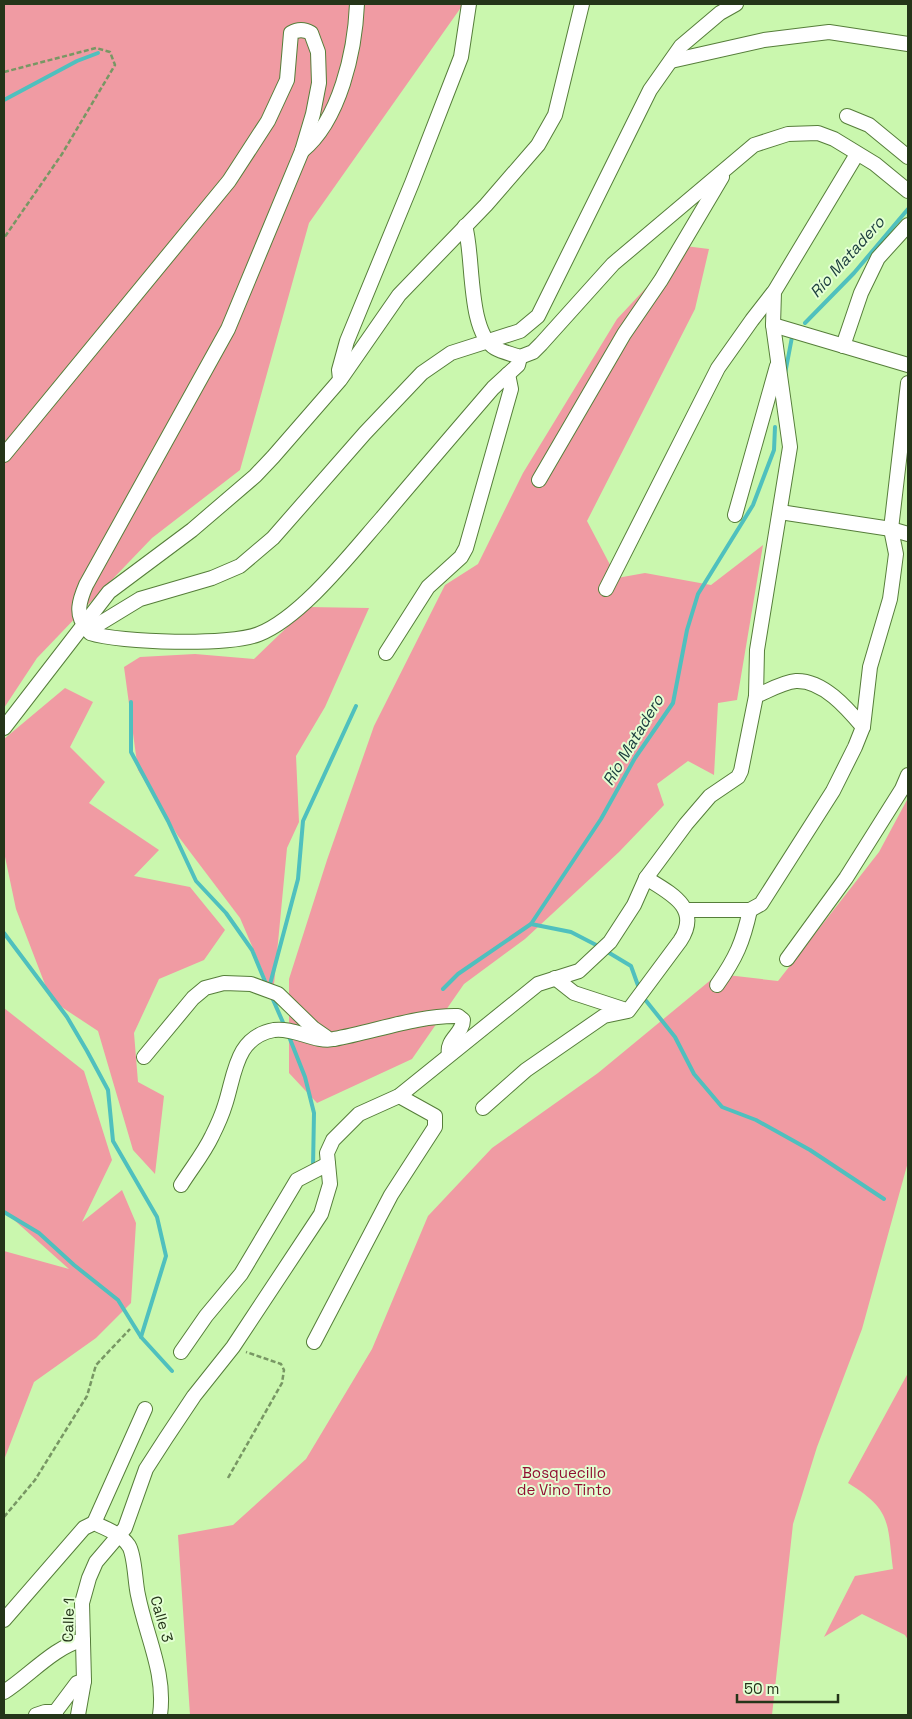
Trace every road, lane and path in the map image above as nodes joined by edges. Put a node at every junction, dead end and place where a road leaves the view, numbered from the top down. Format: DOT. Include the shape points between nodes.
graph roads {
  1 [pos="357,4"];
  2 [pos="469,4"];
  3 [pos="582,4"];
  4 [pos="736,4"];
  5 [pos="908,44"];
  6 [pos="671,60"];
  7 [pos="4,72"];
  8 [pos="847,116"];
  9 [pos="302,151"];
  10 [pos="857,154"];
  11 [pos="908,157"];
  12 [pos="729,165"];
  13 [pos="908,191"];
  14 [pos="908,225"];
  15 [pos="466,226"];
  16 [pos="4,238"];
  17 [pos="774,292"];
  18 [pos="773,324"];
  19 [pos="489,343"];
  20 [pos="843,346"];
  21 [pos="520,356"];
  22 [pos="778,361"];
  23 [pos="908,365"];
  24 [pos="508,374"];
  25 [pos="340,380"];
  26 [pos="908,383"];
  27 [pos="4,455"];
  28 [pos="539,480"];
  29 [pos="780,512"];
  30 [pos="735,515"];
  31 [pos="891,529"];
  32 [pos="908,534"];
  33 [pos="606,590"];
  34 [pos="85,626"];
  35 [pos="386,653"];
  36 [pos="756,696"];
  37 [pos="863,727"];
  38 [pos="4,728"];
  39 [pos="908,775"];
  40 [pos="646,878"];
  41 [pos="686,910"];
  42 [pos="750,910"];
  43 [pos="787,959"];
  44 [pos="554,978"];
  45 [pos="717,985"];
  46 [pos="628,1011"];
  47 [pos="331,1040"];
  48 [pos="449,1054"];
  49 [pos="144,1057"];
  50 [pos="399,1096"];
  51 [pos="483,1108"];
  52 [pos="328,1164"];
  53 [pos="181,1184"];
  54 [pos="130,1329"];
  55 [pos="314,1342"];
  56 [pos="233,1347"];
  57 [pos="181,1352"];
  58 [pos="145,1409"];
  59 [pos="228,1478"];
  60 [pos="4,1517"];
  61 [pos="94,1523"];
  62 [pos="120,1536"];
  63 [pos="4,1620"];
  64 [pos="83,1640"];
  65 [pos="84,1681"];
  66 [pos="4,1692"];
  67 [pos="54,1714"];
  68 [pos="36,1715"];
  69 [pos="78,1715"];
  70 [pos="160,1715"];
  1 -- 9 [label="street" via="346,73 338,97 316,139"];
  2 -- 25 [label="street" via="461,57 347,341 340,365"];
  3 -- 15 [label="street" via="564,86 547,131 538,146"];
  4 -- 6 [label="street" via="698,30"];
  5 -- 6 [label="street" via="829,32 764,40"];
  6 -- 19 [label="street" via="650,90 538,316 520,332"];
  7 -- 16 [label="path" via="96,48 110,52 114,60 113,69 62,154"];
  8 -- 11 [label="street" via="870,125"];
  9 -- 27 [label="street" via="319,83 318,52 314,40 311,33 301,30 291,33 287,80 268,121 230,181"];
  9 -- 34 [label="street" via="228,329 86,585 79,609"];
  10 -- 12 [label="street" via="834,138 818,132 804,132 774,137 754,145"];
  10 -- 13 [label="street"];
  10 -- 17 [label="street"];
  12 -- 21 [label="street" via="613,264 533,352"];
  12 -- 28 [label="street" via="661,280 624,334"];
  14 -- 20 [label="street" via="878,258 861,293"];
  15 -- 19 [label="street" via="477,316"];
  15 -- 25 [label="street" via="399,295"];
  17 -- 18 [label="street, Calle 1"];
  17 -- 33 [label="street" via="718,368"];
  18 -- 20 [label="street"];
  18 -- 22 [label="street, Calle 1"];
  19 -- 21 [label="street" via="494,348"];
  19 -- 34 [label="street" via="451,353 422,373 364,433 273,538 240,566 206,580 140,599 106,621"];
  20 -- 23 [label="street"];
  21 -- 24 [label="street" via="518,365"];
  22 -- 29 [label="street, Calle 1" via="790,447"];
  22 -- 30 [label="street"];
  24 -- 34 [label="street" via="329,579 276,625 239,639 205,641 118,639 90,633"];
  24 -- 35 [label="street" via="510,389 499,438 466,548 460,558 428,587"];
  25 -- 34 [label="street" via="255,476 192,530 115,587"];
  26 -- 31 [label="street"];
  29 -- 31 [label="street"];
  29 -- 36 [label="street, Calle 1" via="757,650"];
  31 -- 32 [label="street"];
  31 -- 37 [label="street" via="896,554 890,599 870,667"];
  34 -- 38 [label="street"];
  36 -- 37 [label="street" via="796,681 814,684 845,706"];
  36 -- 40 [label="street, Calle 1" via="738,777 710,796"];
  37 -- 42 [label="street" via="833,791 761,904"];
  39 -- 43 [label="street" via="846,878"];
  40 -- 41 [label="street" via="677,897"];
  40 -- 44 [label="street, Calle 1" via="634,905 610,942 579,971"];
  41 -- 42 [label="street"];
  41 -- 46 [label="street" via="686,933"];
  42 -- 45 [label="street" via="735,958"];
  44 -- 46 [label="street" via="574,992"];
  44 -- 48 [label="street, Calle 1" via="538,984"];
  46 -- 51 [label="street" via="598,1020 526,1070"];
  47 -- 48 [label="street" via="458,1016 463,1025 449,1043"];
  47 -- 49 [label="street" via="312,1028 278,994 251,984 224,983 205,988 193,998"];
  47 -- 53 [label="street" via="277,1030 264,1033 248,1044 232,1070 225,1104 211,1138"];
  48 -- 50 [label="street, Calle 1"];
  50 -- 52 [label="street, Calle 1" via="359,1114 346,1125 327,1153"];
  50 -- 55 [label="street" via="435,1116 435,1127 391,1195"];
  52 -- 56 [label="street, Calle 1" via="330,1184 321,1214"];
  52 -- 57 [label="street" via="297,1180 241,1274"];
  54 -- 60 [label="path" via="96,1365 87,1396 35,1480"];
  56 -- 59 [label="path" via="281,1364 284,1370 282,1383"];
  56 -- 62 [label="street, Calle 1" via="194,1396 146,1469 135,1507"];
  58 -- 61 [label="street"];
  61 -- 62 [label="street"];
  61 -- 63 [label="street" via="84,1528"];
  62 -- 64 [label="street, Calle 1" via="96,1562 89,1578 82,1603"];
  62 -- 70 [label="street, Calle 3" via="130,1548 140,1607 158,1665"];
  64 -- 65 [label="street, Calle 1"];
  64 -- 66 [label="street" via="60,1650"];
  65 -- 67 [label="street" via="77,1683"];
  65 -- 69 [label="street, Calle 1"];
  67 -- 68 [label="street"];
}
